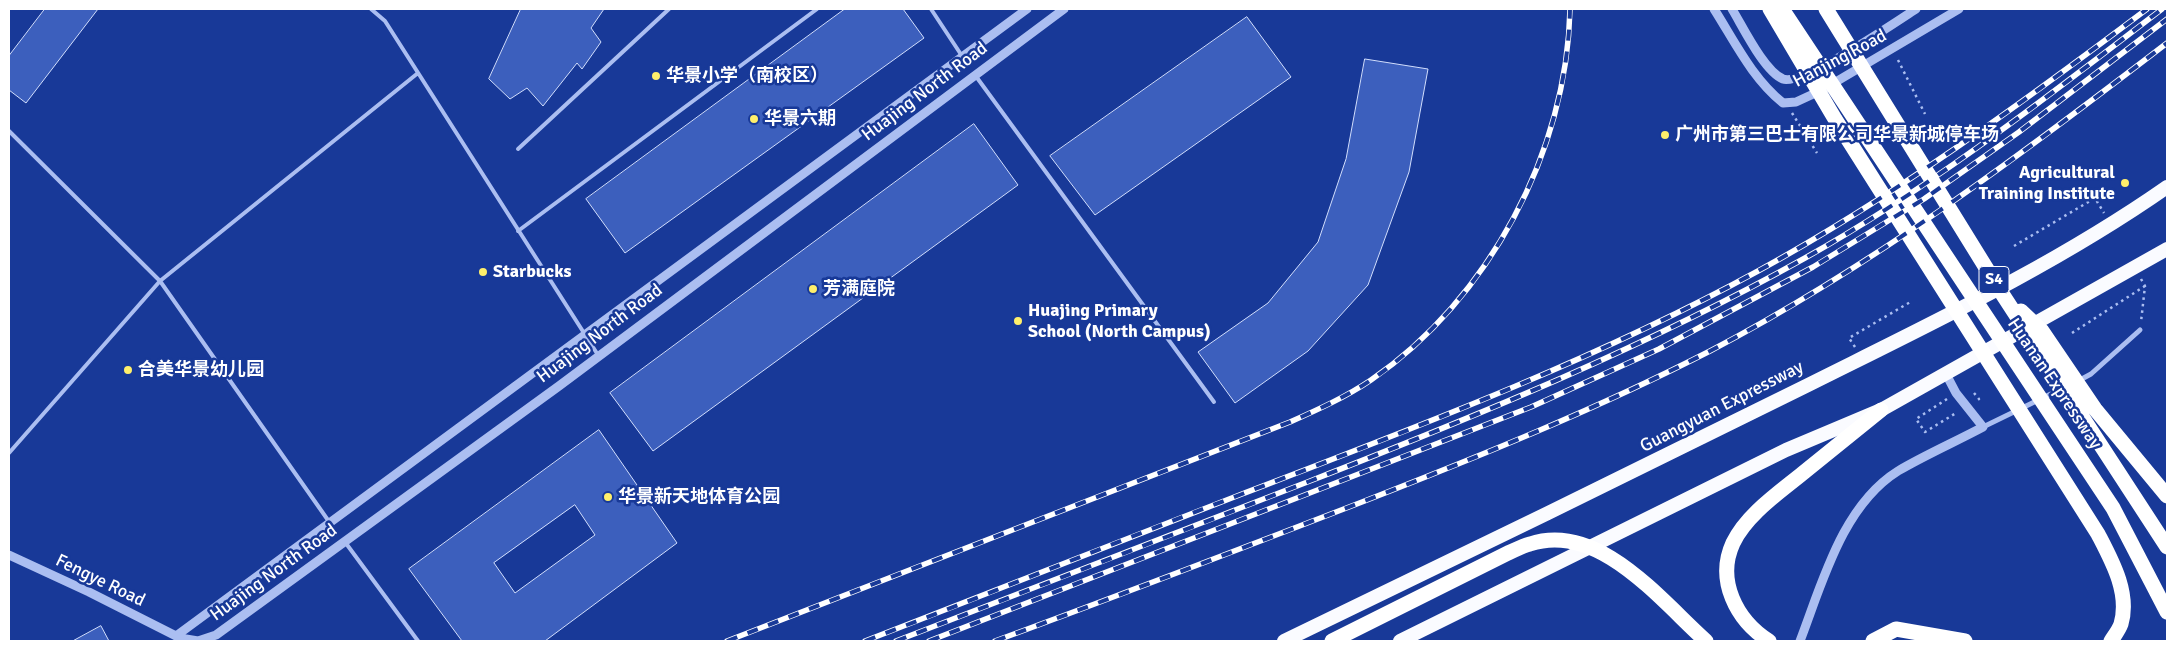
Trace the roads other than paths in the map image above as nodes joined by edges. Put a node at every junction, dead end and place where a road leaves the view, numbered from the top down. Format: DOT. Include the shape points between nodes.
graph roads {
  1 [pos="371,9"];
  2 [pos="669,9"];
  3 [pos="817,9"];
  4 [pos="931,9"];
  5 [pos="1026,9"];
  6 [pos="1064,9"];
  7 [pos="1714,9"];
  8 [pos="1732,9"];
  9 [pos="1770,9"];
  10 [pos="1782,9"];
  11 [pos="1826,9"];
  12 [pos="1916,9"];
  13 [pos="1960,9"];
  14 [pos="962,56"];
  15 [pos="418,73"];
  16 [pos="975,75"];
  17 [pos="9,131"];
  18 [pos="518,149"];
  19 [pos="2167,187"];
  20 [pos="518,231"];
  21 [pos="2167,249"];
  22 [pos="160,281"];
  23 [pos="2001,292"];
  24 [pos="2140,330"];
  25 [pos="585,336"];
  26 [pos="599,356"];
  27 [pos="1946,374"];
  28 [pos="1214,402"];
  29 [pos="1881,410"];
  30 [pos="1983,427"];
  31 [pos="9,453"];
  32 [pos="2167,496"];
  33 [pos="330,523"];
  34 [pos="344,542"];
  35 [pos="2167,547"];
  36 [pos="9,556"];
  37 [pos="2167,612"];
  38 [pos="176,636"];
  39 [pos="418,641"];
  40 [pos="1284,641"];
  41 [pos="1332,641"];
  42 [pos="1400,641"];
  43 [pos="1706,641"];
  44 [pos="1769,641"];
  45 [pos="1800,641"];
  46 [pos="1873,641"];
  47 [pos="1964,641"];
  48 [pos="2111,641"];
  1 -- 15 [label="lane" via="385,21"];
  2 -- 18 [label="lane"];
  3 -- 20 [label="lane"];
  4 -- 14 [label="lane"];
  5 -- 14 [label="street, Huajing North Road"];
  6 -- 16 [label="street, Huajing North Road"];
  7 -- 13 [label="street, Hanjing Road" via="1754,73 1783,103 1796,102 1822,90"];
  8 -- 12 [label="street, Hanjing Road" via="1768,66 1783,79 1791,80 1812,72"];
  9 -- 48 [label="highway" via="1835,119 2098,534 2119,581 2123,602 2121,624"];
  10 -- 37 [label="highway, Huanan Expressway / S4" via="2113,508"];
  11 -- 23 [label="highway, Huanan Expressway / S4"];
  14 -- 25 [label="street, Huajing North Road"];
  15 -- 20 [label="lane"];
  15 -- 22 [label="lane"];
  16 -- 26 [label="street, Huajing North Road"];
  16 -- 28 [label="lane"];
  17 -- 22 [label="lane"];
  19 -- 40 [label="highway, Guangyuan Expressway" via="1997,290 1640,469"];
  20 -- 25 [label="lane"];
  21 -- 27 [label="highway"];
  22 -- 31 [label="lane"];
  22 -- 33 [label="lane"];
  23 -- 32 [label="highway" via="2042,331 2095,409"];
  23 -- 35 [label="highway, Huanan Expressway / S4"];
  24 -- 30 [label="street" via="2092,374"];
  25 -- 26 [label="lane"];
  25 -- 33 [label="street, Huajing North Road"];
  26 -- 34 [label="street, Huajing North Road"];
  27 -- 29 [label="highway"];
  27 -- 30 [label="street" via="1956,393"];
  29 -- 42 [label="highway" via="1786,450"];
  29 -- 44 [label="highway" via="1774,497 1751,519 1734,542 1726,566 1728,592 1742,617"];
  30 -- 45 [label="street" via="1896,472 1866,500 1834,555"];
  33 -- 38 [label="street, Huajing North Road"];
  34 -- 38 [label="street, Huajing North Road" via="206,640 185,640"];
  34 -- 39 [label="lane"];
  36 -- 38 [label="street, Fengye Road"];
  41 -- 43 [label="highway" via="1508,553 1530,543 1549,540 1584,545 1627,567"];
  46 -- 47 [label="highway" via="1896,629"];
}
